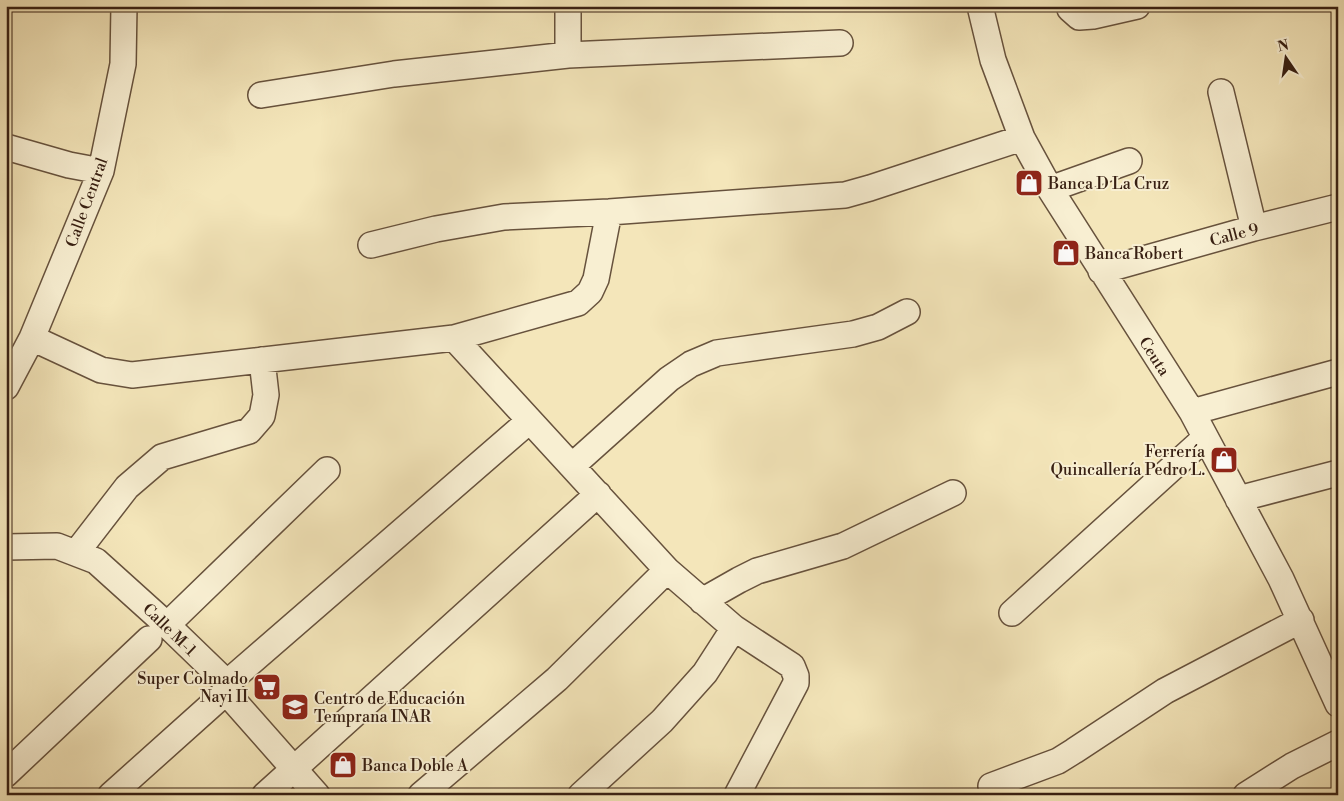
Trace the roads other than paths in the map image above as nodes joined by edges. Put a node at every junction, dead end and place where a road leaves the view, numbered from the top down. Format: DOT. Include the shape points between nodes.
graph roads {
  1 [pos="124,6"];
  2 [pos="568,6"];
  3 [pos="980,6"];
  4 [pos="1070,6"];
  5 [pos="1137,6"];
  6 [pos="840,43"];
  7 [pos="568,55"];
  8 [pos="1221,92"];
  9 [pos="261,95"];
  10 [pos="1022,138"];
  11 [pos="6,147"];
  12 [pos="1129,161"];
  13 [pos="101,171"];
  14 [pos="1050,189"];
  15 [pos="1338,207"];
  16 [pos="609,212"];
  17 [pos="1254,228"];
  18 [pos="371,245"];
  19 [pos="1101,271"];
  20 [pos="907,312"];
  21 [pos="32,338"];
  22 [pos="454,338"];
  23 [pos="262,360"];
  24 [pos="1338,372"];
  25 [pos="6,387"];
  26 [pos="1192,412"];
  27 [pos="529,421"];
  28 [pos="1205,438"];
  29 [pos="572,466"];
  30 [pos="327,470"];
  31 [pos="1338,473"];
  32 [pos="953,493"];
  33 [pos="598,494"];
  34 [pos="1238,499"];
  35 [pos="6,547"];
  36 [pos="76,553"];
  37 [pos="668,570"];
  38 [pos="702,602"];
  39 [pos="1012,613"];
  40 [pos="1301,620"];
  41 [pos="734,628"];
  42 [pos="158,632"];
  43 [pos="226,688"];
  44 [pos="1338,703"];
  45 [pos="1338,743"];
  46 [pos="294,770"];
  47 [pos="6,774"];
  48 [pos="991,786"];
  49 [pos="111,795"];
  50 [pos="265,795"];
  51 [pos="317,795"];
  52 [pos="421,795"];
  53 [pos="581,795"];
  54 [pos="737,795"];
  55 [pos="1246,795"];
  1 -- 13 [label="street, Calle Central" via="123,64"];
  2 -- 7 [label="street"];
  3 -- 10 [label="street, Ceuta" via="993,60"];
  4 -- 5 [label="street" via="1079,17"];
  6 -- 7 [label="street"];
  7 -- 9 [label="street" via="394,74"];
  8 -- 17 [label="street"];
  10 -- 14 [label="street, Ceuta"];
  10 -- 16 [label="street" via="845,195"];
  11 -- 13 [label="street" via="69,166"];
  12 -- 14 [label="street"];
  13 -- 21 [label="street, Calle Central"];
  14 -- 19 [label="street, Ceuta"];
  15 -- 17 [label="street, Calle 9"];
  16 -- 18 [label="street" via="504,217"];
  16 -- 22 [label="street" via="596,279 590,292 578,303"];
  17 -- 19 [label="street, Calle 9"];
  19 -- 26 [label="street, Ceuta"];
  20 -- 29 [label="street" via="878,327 853,334 717,353 691,364 669,378"];
  21 -- 23 [label="street" via="101,370 132,375"];
  21 -- 25 [label="street, Calle Central"];
  22 -- 23 [label="street"];
  22 -- 27 [label="street"];
  23 -- 36 [label="street" via="266,395 262,416 249,431 162,457 127,487"];
  24 -- 26 [label="street"];
  26 -- 28 [label="street, Ceuta"];
  27 -- 29 [label="street"];
  27 -- 43 [label="street"];
  28 -- 34 [label="street, Ceuta"];
  28 -- 39 [label="street"];
  29 -- 33 [label="street"];
  30 -- 42 [label="street"];
  31 -- 34 [label="street"];
  32 -- 38 [label="street" via="843,546 757,571"];
  33 -- 37 [label="street"];
  33 -- 46 [label="street"];
  34 -- 40 [label="street, Ceuta"];
  35 -- 36 [label="street, Calle M-1" via="57,546"];
  36 -- 42 [label="street, Calle M-1" via="96,561"];
  37 -- 38 [label="street"];
  37 -- 52 [label="street" via="557,680"];
  38 -- 41 [label="street"];
  40 -- 44 [label="street, Ceuta"];
  40 -- 48 [label="street" via="1165,691 1058,761"];
  41 -- 53 [label="street" via="705,672 662,721"];
  41 -- 54 [label="street" via="792,666 796,676 796,683"];
  42 -- 43 [label="street, Calle M-1"];
  42 -- 47 [label="street"];
  43 -- 46 [label="street, Calle M-1"];
  43 -- 49 [label="street"];
  45 -- 55 [label="street" via="1292,766"];
  46 -- 50 [label="street"];
  46 -- 51 [label="street, Calle M-1"];
}
